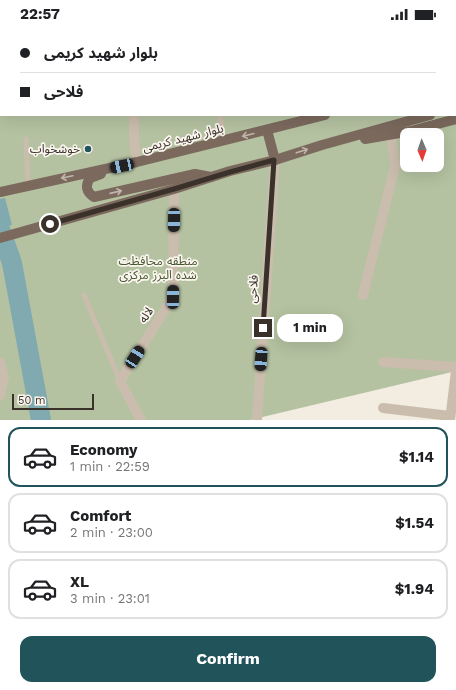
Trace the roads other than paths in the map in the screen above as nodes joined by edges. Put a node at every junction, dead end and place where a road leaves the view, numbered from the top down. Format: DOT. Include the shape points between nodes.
graph roads {
  1 [pos="134,116"];
  2 [pos="220,116"];
  3 [pos="426,116"];
  4 [pos="317,117"];
  5 [pos="456,119"];
  6 [pos="267,130"];
  7 [pos="392,135"];
  8 [pos="26,139"];
  9 [pos="224,141"];
  10 [pos="322,145"];
  11 [pos="274,160"];
  12 [pos="137,162"];
  13 [pos="212,177"];
  14 [pos="28,185"];
  15 [pos="174,189"];
  16 [pos="0,192"];
  17 [pos="0,238"];
  18 [pos="84,295"];
  19 [pos="363,295"];
  20 [pos="0,362"];
  21 [pos="383,362"];
  22 [pos="456,367"];
  23 [pos="456,377"];
  24 [pos="120,380"];
  25 [pos="0,396"];
  26 [pos="384,408"];
  27 [pos="450,418"];
  28 [pos="141,420"];
  29 [pos="257,420"];
  1 -- 12 [label="street"];
  2 -- 9 [label="lane"];
  3 -- 10 [label="main road"];
  4 -- 6 [label="main road, بلوار شهید کریمی"];
  5 -- 7 [label="main road"];
  6 -- 9 [label="main road, بلوار شهید کریمی, one-way"];
  6 -- 11 [label="main road"];
  7 -- 10 [label="main road"];
  7 -- 19 [label="street" via="395,166"];
  8 -- 14 [label="lane"];
  9 -- 12 [label="main road, بلوار شهید کریمی"];
  11 -- 10 [label="main road, one-way"];
  11 -- 13 [label="main road"];
  11 -- 29 [label="street, فلاحی"];
  12 -- 13 [label="main road, one-way" via="90,178 87,183 89,194 94,197 100,196 195,174"];
  12 -- 14 [label="main road, بلوار شهید کریمی, one-way"];
  13 -- 15 [label="main road"];
  14 -- 16 [label="main road, بلوار شهید کریمی"];
  15 -- 17 [label="main road"];
  15 -- 24 [label="street, لاله" via="173,297"];
  18 -- 24 [label="lane"];
  20 -- 25 [label="street" via="4,377"];
  21 -- 22 [label="street"];
  23 -- 27 [label="street"];
  24 -- 28 [label="street"];
  26 -- 27 [label="street"];
}
